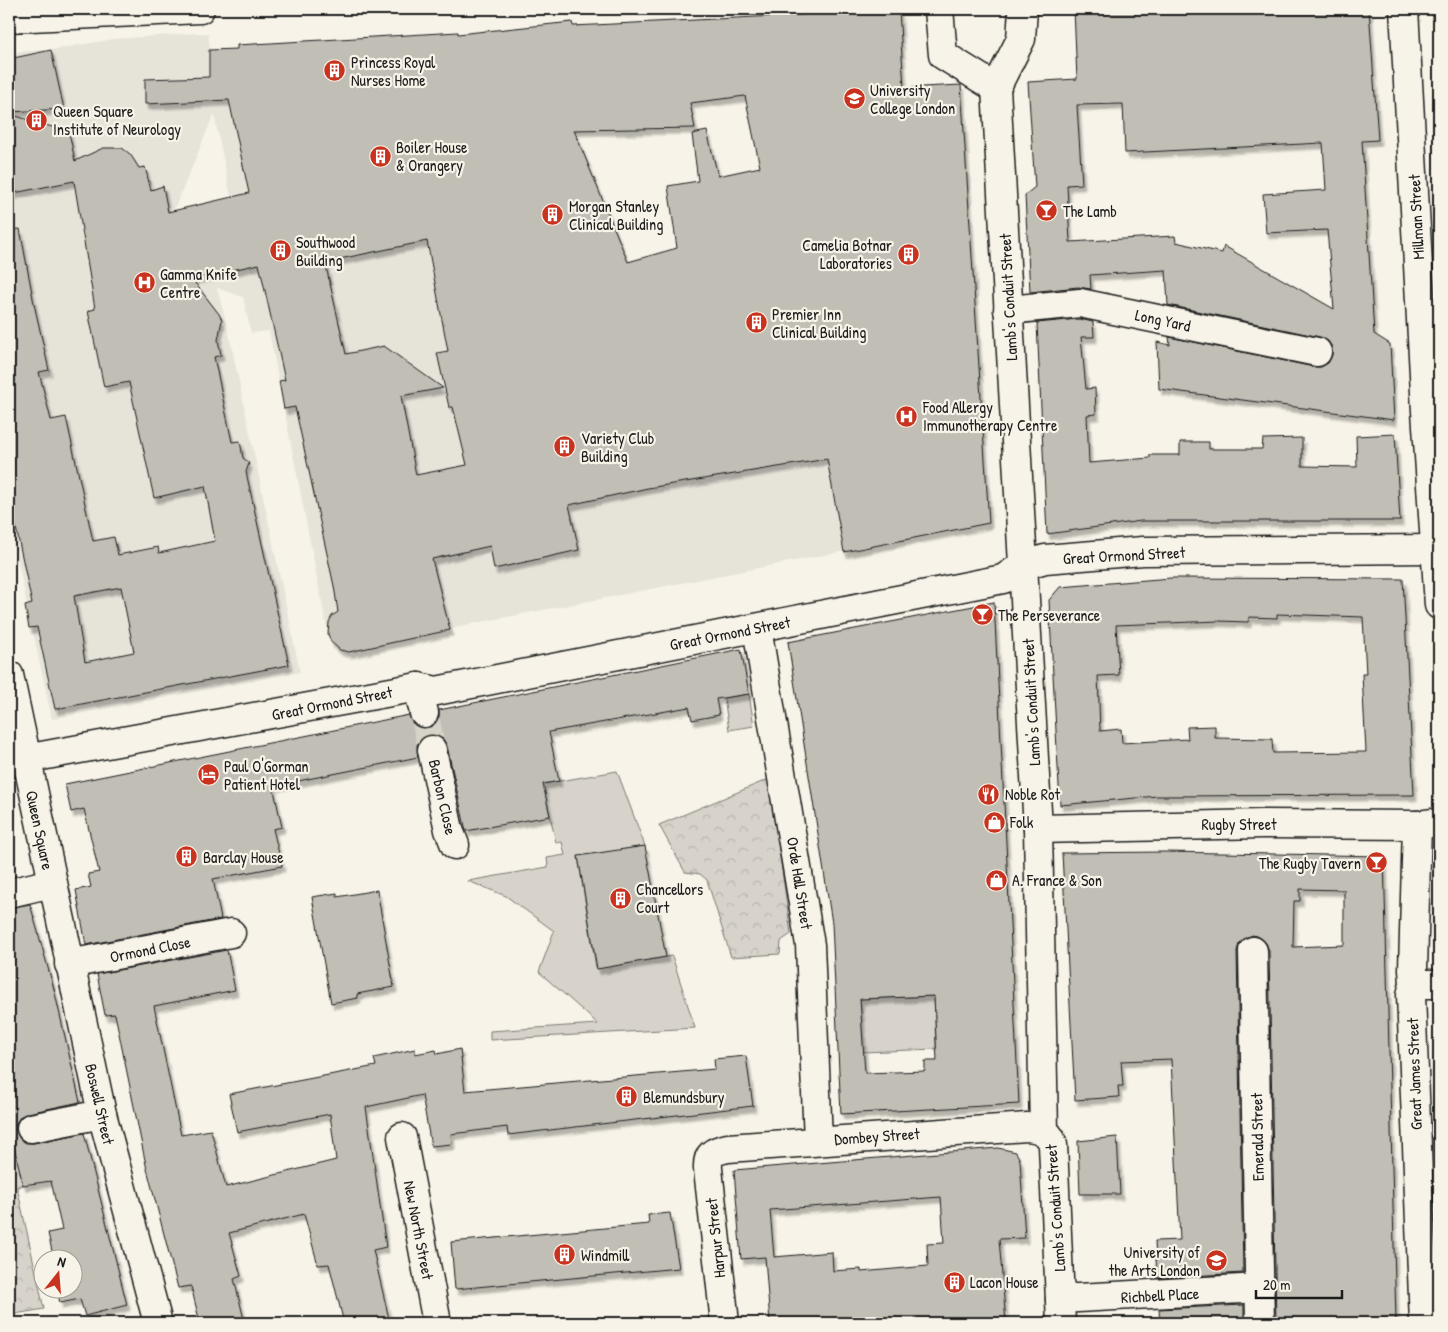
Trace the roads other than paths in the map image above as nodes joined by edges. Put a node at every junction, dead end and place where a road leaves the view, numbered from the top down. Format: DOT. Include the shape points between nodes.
graph roads {
  1 [pos="200,9"];
  2 [pos="939,9"];
  3 [pos="1023,9"];
  4 [pos="1404,9"];
  5 [pos="9,18"];
  6 [pos="998,98"];
  7 [pos="1008,310"];
  8 [pos="1317,352"];
  9 [pos="1437,549"];
  10 [pos="1024,565"];
  11 [pos="1439,605"];
  12 [pos="757,628"];
  13 [pos="9,675"];
  14 [pos="432,750"];
  15 [pos="25,759"];
  16 [pos="1428,824"];
  17 [pos="1038,829"];
  18 [pos="455,845"];
  19 [pos="52,883"];
  20 [pos="9,893"];
  21 [pos="231,933"];
  22 [pos="1253,951"];
  23 [pos="69,964"];
  24 [pos="1427,984"];
  25 [pos="102,1114"];
  26 [pos="31,1128"];
  27 [pos="1044,1132"];
  28 [pos="402,1137"];
  29 [pos="818,1140"];
  30 [pos="711,1154"];
  31 [pos="1260,1288"];
  32 [pos="1060,1311"];
  33 [pos="158,1323"];
  34 [pos="437,1323"];
  35 [pos="725,1323"];
  36 [pos="1260,1323"];
  37 [pos="1424,1323"];
  1 -- 5 [label="street"];
  2 -- 6 [label="street" via="943,55"];
  3 -- 6 [label="street" via="1021,39"];
  4 -- 9 [label="street, Millman Street" via="1426,411"];
  6 -- 7 [label="street, Lamb's Conduit Street"];
  7 -- 8 [label="street, Long Yard" via="1080,303"];
  7 -- 10 [label="street, Lamb's Conduit Street"];
  9 -- 10 [label="street, Great Ormond Street" via="1144,551 1046,559"];
  9 -- 11 [label="street, Millman Street"];
  10 -- 12 [label="street, Great Ormond Street" via="1003,579"];
  10 -- 17 [label="street, Lamb's Conduit Street"];
  12 -- 15 [label="street, Great Ormond Street" via="436,691 421,700"];
  12 -- 29 [label="street, Orde Hall Street" via="810,945"];
  13 -- 15 [label="street, Queen Square"];
  14 -- 18 [label="street, Barbon Close"];
  15 -- 19 [label="street, Queen Square"];
  16 -- 17 [label="street, Rugby Street"];
  16 -- 24 [label="street, Great James Street" via="1412,968"];
  17 -- 27 [label="street, Lamb's Conduit Street"];
  19 -- 20 [label="street, Queen Square"];
  19 -- 23 [label="street, Boswell Street"];
  21 -- 23 [label="street, Ormond Close"];
  22 -- 31 [label="street, Emerald Street"];
  23 -- 25 [label="street, Boswell Street"];
  24 -- 37 [label="street, Great James Street" via="1410,994"];
  25 -- 26 [label="street"];
  25 -- 33 [label="street, Boswell Street"];
  27 -- 29 [label="street, Dombey Street" via="1033,1127 1011,1127"];
  27 -- 32 [label="street, Lamb's Conduit Street" via="1052,1139 1053,1145"];
  28 -- 34 [label="street, New North Street"];
  29 -- 30 [label="street, Dombey Street" via="728,1148"];
  30 -- 35 [label="street, Harpur Street" via="707,1158"];
  31 -- 32 [label="street, Richbell Place"];
  31 -- 36 [label="street, Emerald Street"];
}
